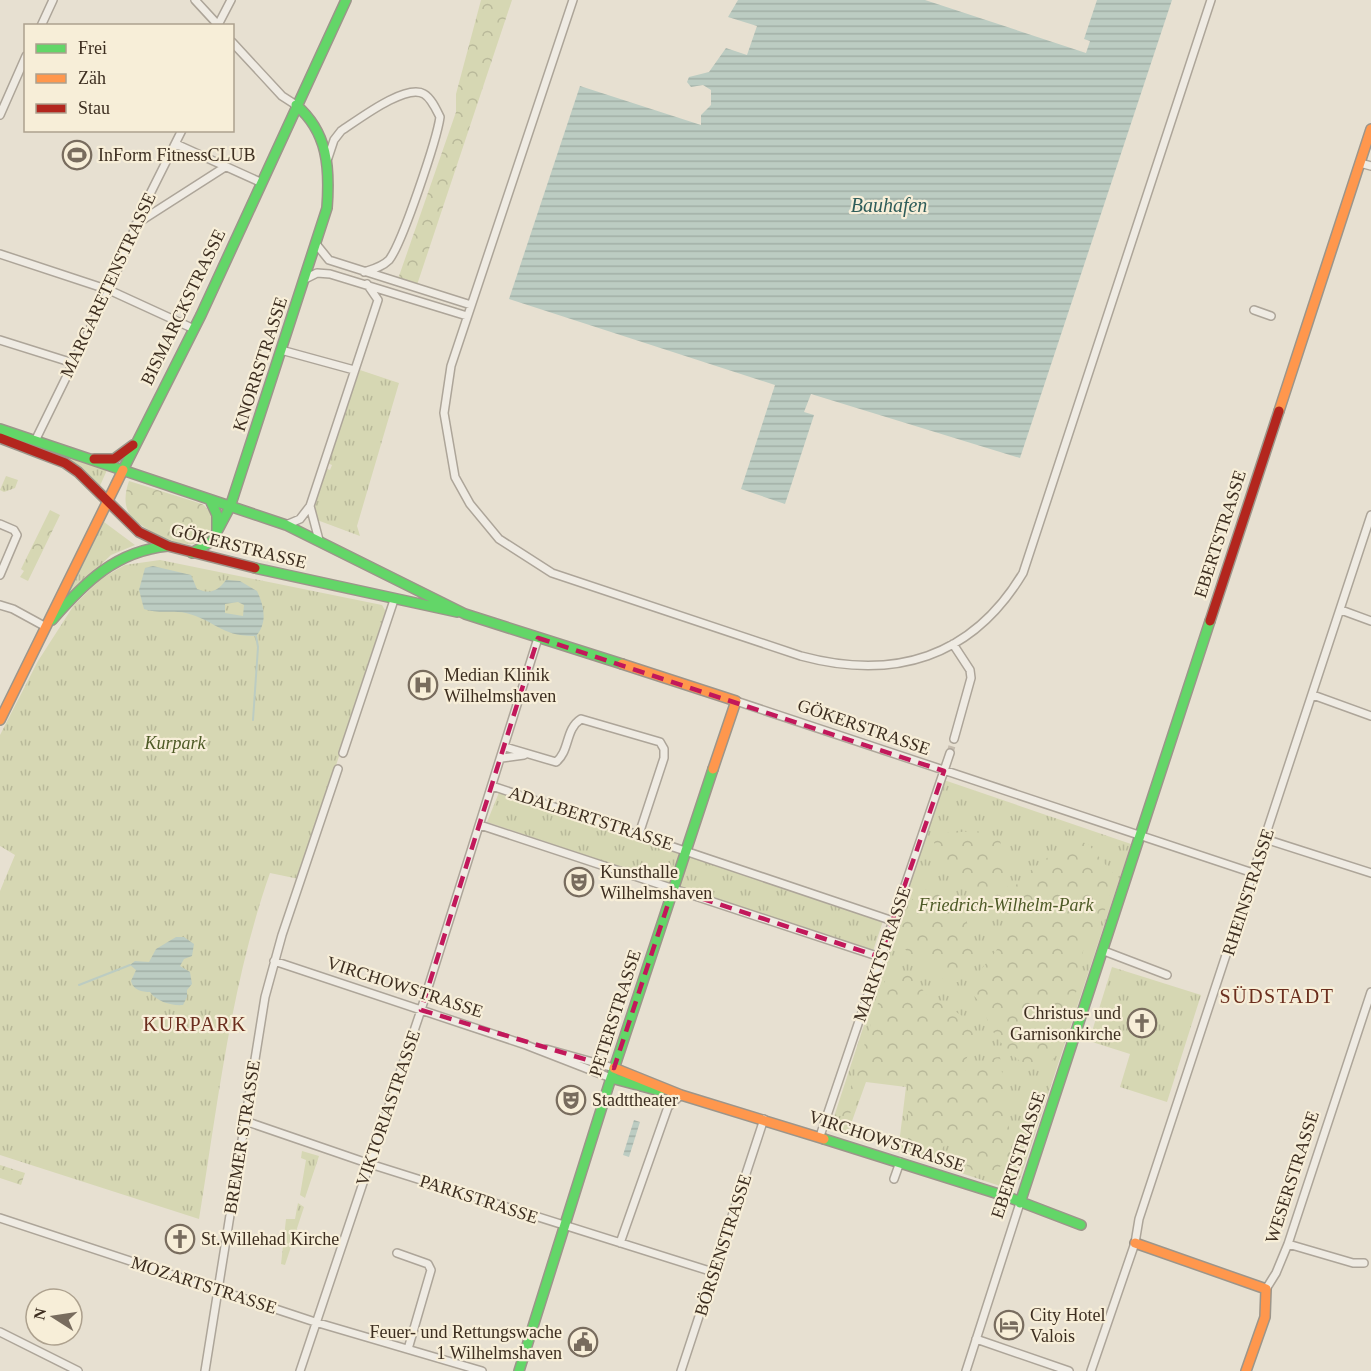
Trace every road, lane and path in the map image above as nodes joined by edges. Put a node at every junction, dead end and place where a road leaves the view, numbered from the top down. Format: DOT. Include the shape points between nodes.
graph roads {
  1 [pos="53,0"];
  2 [pos="195,0"];
  3 [pos="231,0"];
  4 [pos="346,0"];
  5 [pos="573,0"];
  6 [pos="1211,0"];
  7 [pos="42,24"];
  8 [pos="218,24"];
  9 [pos="219,24"];
  10 [pos="234,44"];
  11 [pos="24,61"];
  12 [pos="297,105"];
  13 [pos="0,115"];
  14 [pos="1371,129"];
  15 [pos="181,132"];
  16 [pos="176,144"];
  17 [pos="329,163"];
  18 [pos="1360,163"];
  19 [pos="1371,166"];
  20 [pos="225,167"];
  21 [pos="260,182"];
  22 [pos="135,224"];
  23 [pos="316,244"];
  24 [pos="0,254"];
  25 [pos="364,272"];
  26 [pos="305,279"];
  27 [pos="367,284"];
  28 [pos="413,287"];
  29 [pos="109,290"];
  30 [pos="410,298"];
  31 [pos="471,305"];
  32 [pos="1254,310"];
  33 [pos="467,316"];
  34 [pos="1271,316"];
  35 [pos="194,329"];
  36 [pos="0,340"];
  37 [pos="281,350"];
  38 [pos="73,363"];
  39 [pos="354,370"];
  40 [pos="0,429"];
  41 [pos="0,438"];
  42 [pos="35,441"];
  43 [pos="135,444"];
  44 [pos="91,460"];
  45 [pos="123,470"];
  46 [pos="210,500"];
  47 [pos="107,503"];
  48 [pos="310,506"];
  49 [pos="230,507"];
  50 [pos="1371,515"];
  51 [pos="0,524"];
  52 [pos="286,525"];
  53 [pos="217,536"];
  54 [pos="1367,538"];
  55 [pos="319,540"];
  56 [pos="168,546"];
  57 [pos="189,553"];
  58 [pos="0,575"];
  59 [pos="394,600"];
  60 [pos="0,605"];
  61 [pos="1341,610"];
  62 [pos="465,614"];
  63 [pos="1371,621"];
  64 [pos="46,627"];
  65 [pos="538,638"];
  66 [pos="953,645"];
  67 [pos="1313,695"];
  68 [pos="736,701"];
  69 [pos="1371,716"];
  70 [pos="0,720"];
  71 [pos="954,739"];
  72 [pos="505,747"];
  73 [pos="343,753"];
  74 [pos="950,753"];
  75 [pos="527,755"];
  76 [pos="502,758"];
  77 [pos="338,768"];
  78 [pos="944,771"];
  79 [pos="492,786"];
  80 [pos="480,825"];
  81 [pos="639,834"];
  82 [pos="1140,837"];
  83 [pos="1265,839"];
  84 [pos="687,850"];
  85 [pos="1253,873"];
  86 [pos="1371,873"];
  87 [pos="673,889"];
  88 [pos="893,921"];
  89 [pos="1104,951"];
  90 [pos="880,957"];
  91 [pos="274,961"];
  92 [pos="1167,975"];
  93 [pos="1371,992"];
  94 [pos="421,1010"];
  95 [pos="612,1073"];
  96 [pos="681,1095"];
  97 [pos="764,1119"];
  98 [pos="245,1121"];
  99 [pos="820,1136"];
  100 [pos="900,1162"];
  101 [pos="370,1164"];
  102 [pos="894,1179"];
  103 [pos="1020,1203"];
  104 [pos="0,1218"];
  105 [pos="1081,1225"];
  106 [pos="567,1227"];
  107 [pos="620,1243"];
  108 [pos="1135,1243"];
  109 [pos="1288,1244"];
  110 [pos="397,1253"];
  111 [pos="1364,1263"];
  112 [pos="713,1272"];
  113 [pos="217,1289"];
  114 [pos="1266,1289"];
  115 [pos="315,1322"];
  116 [pos="0,1332"];
  117 [pos="976,1339"];
  118 [pos="408,1349"];
  119 [pos="78,1371"];
  120 [pos="205,1371"];
  121 [pos="300,1371"];
  122 [pos="482,1371"];
  123 [pos="519,1371"];
  124 [pos="681,1371"];
  125 [pos="966,1371"];
  126 [pos="1069,1371"];
  127 [pos="1091,1371"];
  128 [pos="1246,1371"];
  1 -- 7 [label="street"];
  2 -- 8 [label="street"];
  3 -- 9 [label="street"];
  4 -- 12 [label="main road, BISMARCKSTRASSE"];
  5 -- 31 [label="street"];
  6 -- 66 [label="street" via="1023,573 1009,597 977,629"];
  10 -- 12 [label="street" via="282,96"];
  11 -- 13 [label="street"];
  12 -- 17 [label="main road" via="316,128"];
  12 -- 21 [label="main road, BISMARCKSTRASSE"];
  14 -- 18 [label="main road, EBERTSTRASSE"];
  15 -- 16 [label="street, MARGARETENSTRASSE"];
  16 -- 20 [label="street"];
  16 -- 22 [label="street, MARGARETENSTRASSE"];
  17 -- 23 [label="main road, KNORRSTRASSE" via="327,208"];
  17 -- 25 [label="street" via="334,140 341,131 402,92 426,95 439,114 439,128 393,252 378,268"];
  18 -- 19 [label="street"];
  18 -- 82 [label="main road, EBERTSTRASSE"];
  20 -- 21 [label="street"];
  20 -- 22 [label="street"];
  21 -- 35 [label="main road, BISMARCKSTRASSE"];
  22 -- 29 [label="street, MARGARETENSTRASSE"];
  23 -- 25 [label="street" via="329,260"];
  23 -- 26 [label="main road, KNORRSTRASSE"];
  24 -- 29 [label="street"];
  25 -- 28 [label="street"];
  26 -- 27 [label="street" via="317,273 330,274"];
  26 -- 37 [label="main road, KNORRSTRASSE"];
  27 -- 30 [label="street"];
  27 -- 39 [label="street" via="378,300"];
  28 -- 30 [label="street"];
  28 -- 31 [label="street"];
  29 -- 35 [label="street"];
  29 -- 38 [label="street, MARGARETENSTRASSE"];
  30 -- 33 [label="street"];
  31 -- 33 [label="street"];
  32 -- 34 [label="street"];
  33 -- 66 [label="street" via="451,366 444,413 451,461 455,477 483,523 517,552 552,573 836,665 896,664"];
  35 -- 43 [label="main road, BISMARCKSTRASSE"];
  36 -- 38 [label="street"];
  37 -- 39 [label="street"];
  37 -- 49 [label="main road, KNORRSTRASSE"];
  38 -- 42 [label="street, MARGARETENSTRASSE"];
  39 -- 48 [label="street"];
  40 -- 42 [label="main road, GÖKERSTRASSE"];
  41 -- 47 [label="main road, GÖKERSTRASSE" via="65,463"];
  42 -- 44 [label="main road, GÖKERSTRASSE"];
  43 -- 44 [label="main road" via="114,459"];
  43 -- 45 [label="main road, BISMARCKSTRASSE"];
  44 -- 45 [label="main road, GÖKERSTRASSE"];
  45 -- 46 [label="main road, GÖKERSTRASSE"];
  45 -- 47 [label="main road, BISMARCKSTRASSE"];
  46 -- 49 [label="main road, GÖKERSTRASSE"];
  46 -- 53 [label="main road" via="218,519"];
  47 -- 56 [label="main road, GÖKERSTRASSE" via="139,532"];
  47 -- 64 [label="main road, BISMARCKSTRASSE"];
  48 -- 52 [label="street" via="304,515"];
  48 -- 55 [label="street"];
  49 -- 52 [label="main road, GÖKERSTRASSE"];
  49 -- 53 [label="main road, KNORRSTRASSE"];
  50 -- 54 [label="street, RHEINSTRASSE"];
  51 -- 58 [label="street" via="17,535"];
  52 -- 55 [label="main road, GÖKERSTRASSE"];
  53 -- 57 [label="main road" via="203,549"];
  54 -- 61 [label="street, RHEINSTRASSE"];
  55 -- 62 [label="main road, GÖKERSTRASSE"];
  56 -- 57 [label="main road, GÖKERSTRASSE"];
  56 -- 64 [label="main road, BISMARCKSTRASSE" via="135,551 110,562"];
  57 -- 59 [label="main road, GÖKERSTRASSE"];
  59 -- 62 [label="main road, GÖKERSTRASSE"];
  59 -- 73 [label="street"];
  60 -- 64 [label="street"];
  61 -- 63 [label="street"];
  61 -- 67 [label="street, RHEINSTRASSE"];
  62 -- 65 [label="main road, GÖKERSTRASSE"];
  64 -- 70 [label="main road, BISMARCKSTRASSE"];
  65 -- 68 [label="main road, GÖKERSTRASSE"];
  65 -- 72 [label="street, VIKTORIASTRASSE"];
  66 -- 71 [label="street" via="971,678"];
  67 -- 69 [label="street"];
  67 -- 83 [label="street, RHEINSTRASSE"];
  68 -- 78 [label="street, GÖKERSTRASSE"];
  68 -- 84 [label="main road, PETERSTRASSE"];
  72 -- 75 [label="street"];
  72 -- 76 [label="street, VIKTORIASTRASSE"];
  74 -- 78 [label="street, MARKTSTRASSE"];
  75 -- 76 [label="street"];
  75 -- 81 [label="street" via="556,762 571,728 581,720 660,742 663,758"];
  76 -- 79 [label="street, VIKTORIASTRASSE"];
  77 -- 91 [label="street, BREMER STRASSE"];
  78 -- 82 [label="street, GÖKERSTRASSE"];
  78 -- 88 [label="street, MARKTSTRASSE"];
  79 -- 80 [label="street, VIKTORIASTRASSE"];
  79 -- 81 [label="street, ADALBERTSTRASSE"];
  80 -- 87 [label="street"];
  80 -- 94 [label="street, VIKTORIASTRASSE"];
  81 -- 84 [label="street, ADALBERTSTRASSE"];
  82 -- 85 [label="street, GÖKERSTRASSE"];
  82 -- 89 [label="main road, EBERTSTRASSE"];
  83 -- 85 [label="street, RHEINSTRASSE"];
  83 -- 86 [label="street"];
  84 -- 87 [label="main road, PETERSTRASSE"];
  84 -- 88 [label="street, ADALBERTSTRASSE"];
  85 -- 108 [label="street, RHEINSTRASSE" via="1139,1219"];
  87 -- 90 [label="street"];
  87 -- 95 [label="main road, PETERSTRASSE"];
  88 -- 90 [label="street, MARKTSTRASSE"];
  89 -- 92 [label="street"];
  89 -- 103 [label="main road, EBERTSTRASSE" via="1066,1077"];
  90 -- 99 [label="street, MARKTSTRASSE"];
  91 -- 94 [label="street, VIRCHOWSTRASSE"];
  91 -- 98 [label="street, BREMER STRASSE"];
  93 -- 109 [label="street, WESERSTRASSE"];
  94 -- 95 [label="street, VIRCHOWSTRASSE"];
  94 -- 101 [label="street, VIKTORIASTRASSE"];
  95 -- 96 [label="main road, VIRCHOWSTRASSE" via="644,1088"];
  95 -- 106 [label="main road, PETERSTRASSE"];
  96 -- 97 [label="main road, VIRCHOWSTRASSE"];
  96 -- 107 [label="street" via="668,1107"];
  97 -- 99 [label="main road, VIRCHOWSTRASSE"];
  97 -- 112 [label="street, BÖRSENSTRASSE"];
  98 -- 101 [label="street, PARKSTRASSE"];
  98 -- 113 [label="street, BREMER STRASSE"];
  99 -- 100 [label="main road, VIRCHOWSTRASSE"];
  100 -- 102 [label="street"];
  100 -- 103 [label="main road, VIRCHOWSTRASSE"];
  101 -- 106 [label="street, PARKSTRASSE"];
  101 -- 115 [label="street, VIKTORIASTRASSE"];
  103 -- 105 [label="main road, VIRCHOWSTRASSE"];
  103 -- 117 [label="street, EBERTSTRASSE"];
  104 -- 113 [label="street, MOZARTSTRASSE"];
  106 -- 107 [label="street, PARKSTRASSE"];
  106 -- 123 [label="main road, PETERSTRASSE"];
  107 -- 112 [label="street, PARKSTRASSE"];
  108 -- 114 [label="main road"];
  108 -- 127 [label="street, RHEINSTRASSE"];
  109 -- 111 [label="street"];
  109 -- 114 [label="street, WESERSTRASSE"];
  110 -- 118 [label="street" via="428,1264 431,1270"];
  112 -- 124 [label="street, BÖRSENSTRASSE"];
  113 -- 115 [label="street, MOZARTSTRASSE"];
  113 -- 120 [label="street, BREMER STRASSE"];
  114 -- 128 [label="main road, WESERSTRASSE" via="1267,1307"];
  115 -- 118 [label="street, MOZARTSTRASSE"];
  115 -- 121 [label="street, VIKTORIASTRASSE"];
  116 -- 119 [label="street"];
  117 -- 125 [label="street, EBERTSTRASSE"];
  117 -- 126 [label="street"];
  118 -- 122 [label="street, MOZARTSTRASSE"];
}
